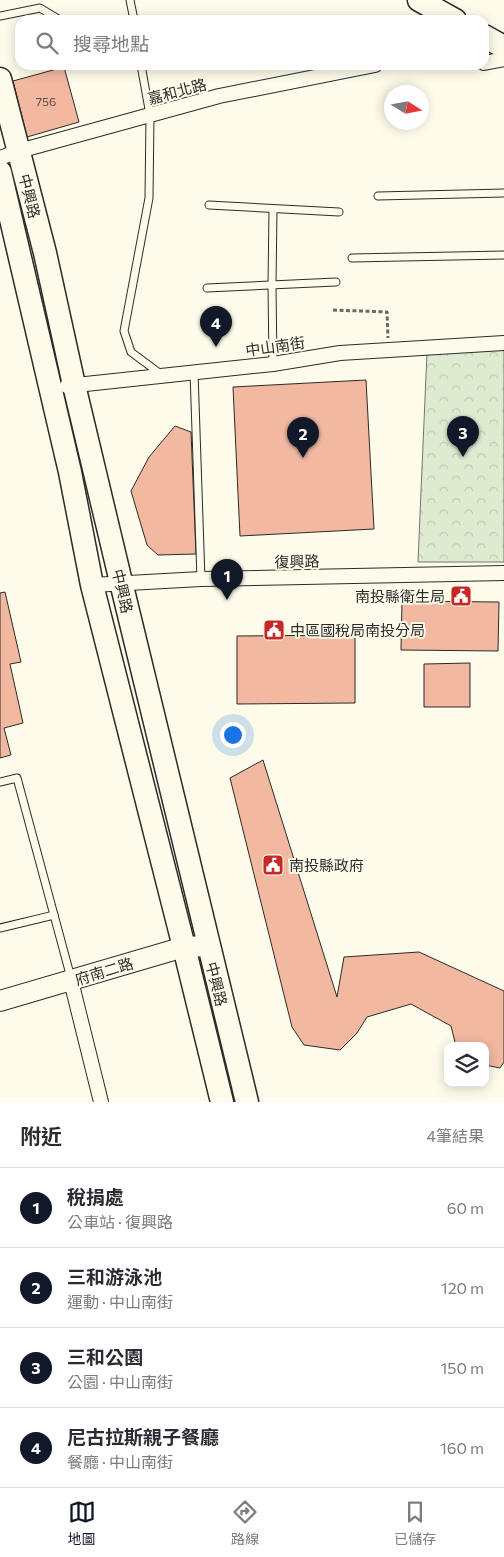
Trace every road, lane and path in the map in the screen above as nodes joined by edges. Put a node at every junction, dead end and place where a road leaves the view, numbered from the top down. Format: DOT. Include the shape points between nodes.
graph roads {
  1 [pos="130,0"];
  2 [pos="419,0"];
  3 [pos="52,15"];
  4 [pos="133,15"];
  5 [pos="446,15"];
  6 [pos="0,16"];
  7 [pos="489,39"];
  8 [pos="504,47"];
  9 [pos="504,59"];
  10 [pos="489,62"];
  11 [pos="142,70"];
  12 [pos="350,70"];
  13 [pos="0,79"];
  14 [pos="150,115"];
  15 [pos="9,154"];
  16 [pos="0,172"];
  17 [pos="504,193"];
  18 [pos="378,196"];
  19 [pos="209,205"];
  20 [pos="272,209"];
  21 [pos="339,212"];
  22 [pos="504,255"];
  23 [pos="352,258"];
  24 [pos="336,282"];
  25 [pos="272,286"];
  26 [pos="207,288"];
  27 [pos="333,310"];
  28 [pos="504,343"];
  29 [pos="389,350"];
  30 [pos="273,364"];
  31 [pos="194,372"];
  32 [pos="164,376"];
  33 [pos="74,385"];
  34 [pos="51,390"];
  35 [pos="504,573"];
  36 [pos="201,579"];
  37 [pos="121,582"];
  38 [pos="92,585"];
  39 [pos="0,782"];
  40 [pos="54,915"];
  41 [pos="0,928"];
  42 [pos="208,946"];
  43 [pos="184,947"];
  44 [pos="71,981"];
  45 [pos="0,1001"];
  46 [pos="102,1102"];
  47 [pos="222,1102"];
  48 [pos="247,1102"];
  1 -- 4 [label="lane"];
  2 -- 5 [label="main road"];
  3 -- 6 [label="lane" via="40,8"];
  7 -- 8 [label="main road"];
  9 -- 10 [label="street"];
  11 -- 14 [label="lane"];
  12 -- 14 [label="street, 嘉和北路" via="219,96"];
  13 -- 15 [label="main road, 中興路"];
  14 -- 15 [label="street, 嘉和北路"];
  14 -- 32 [label="lane" via="149,198 124,331 132,352"];
  15 -- 33 [label="main road, 中興路" via="45,253"];
  16 -- 34 [label="main road, 中興路"];
  17 -- 18 [label="lane"];
  19 -- 20 [label="lane"];
  20 -- 21 [label="lane"];
  20 -- 25 [label="lane"];
  22 -- 23 [label="lane"];
  24 -- 25 [label="lane"];
  25 -- 26 [label="lane"];
  25 -- 30 [label="lane"];
  27 -- 29 [label="path" via="387,312"];
  28 -- 29 [label="street, 中山南街"];
  29 -- 30 [label="street, 中山南街" via="340,353"];
  30 -- 31 [label="street, 中山南街"];
  31 -- 32 [label="street, 中山南街"];
  31 -- 36 [label="lane"];
  32 -- 33 [label="street, 中山南街"];
  33 -- 34 [label="street, 中山南街"];
  33 -- 37 [label="main road, 中興路"];
  34 -- 38 [label="main road, 中興路"];
  35 -- 36 [label="street, 復興路"];
  36 -- 37 [label="street, 復興路"];
  37 -- 38 [label="street, 復興路"];
  37 -- 42 [label="main road, 中興路"];
  38 -- 43 [label="main road, 中興路"];
  39 -- 40 [label="lane" via="17,778"];
  40 -- 41 [label="lane"];
  40 -- 44 [label="lane"];
  42 -- 43 [label="street, 府南二路"];
  42 -- 48 [label="main road, 中興路"];
  43 -- 44 [label="street, 府南二路"];
  43 -- 47 [label="main road, 中興路"];
  44 -- 45 [label="street, 府南二路"];
  44 -- 46 [label="street"];
}
